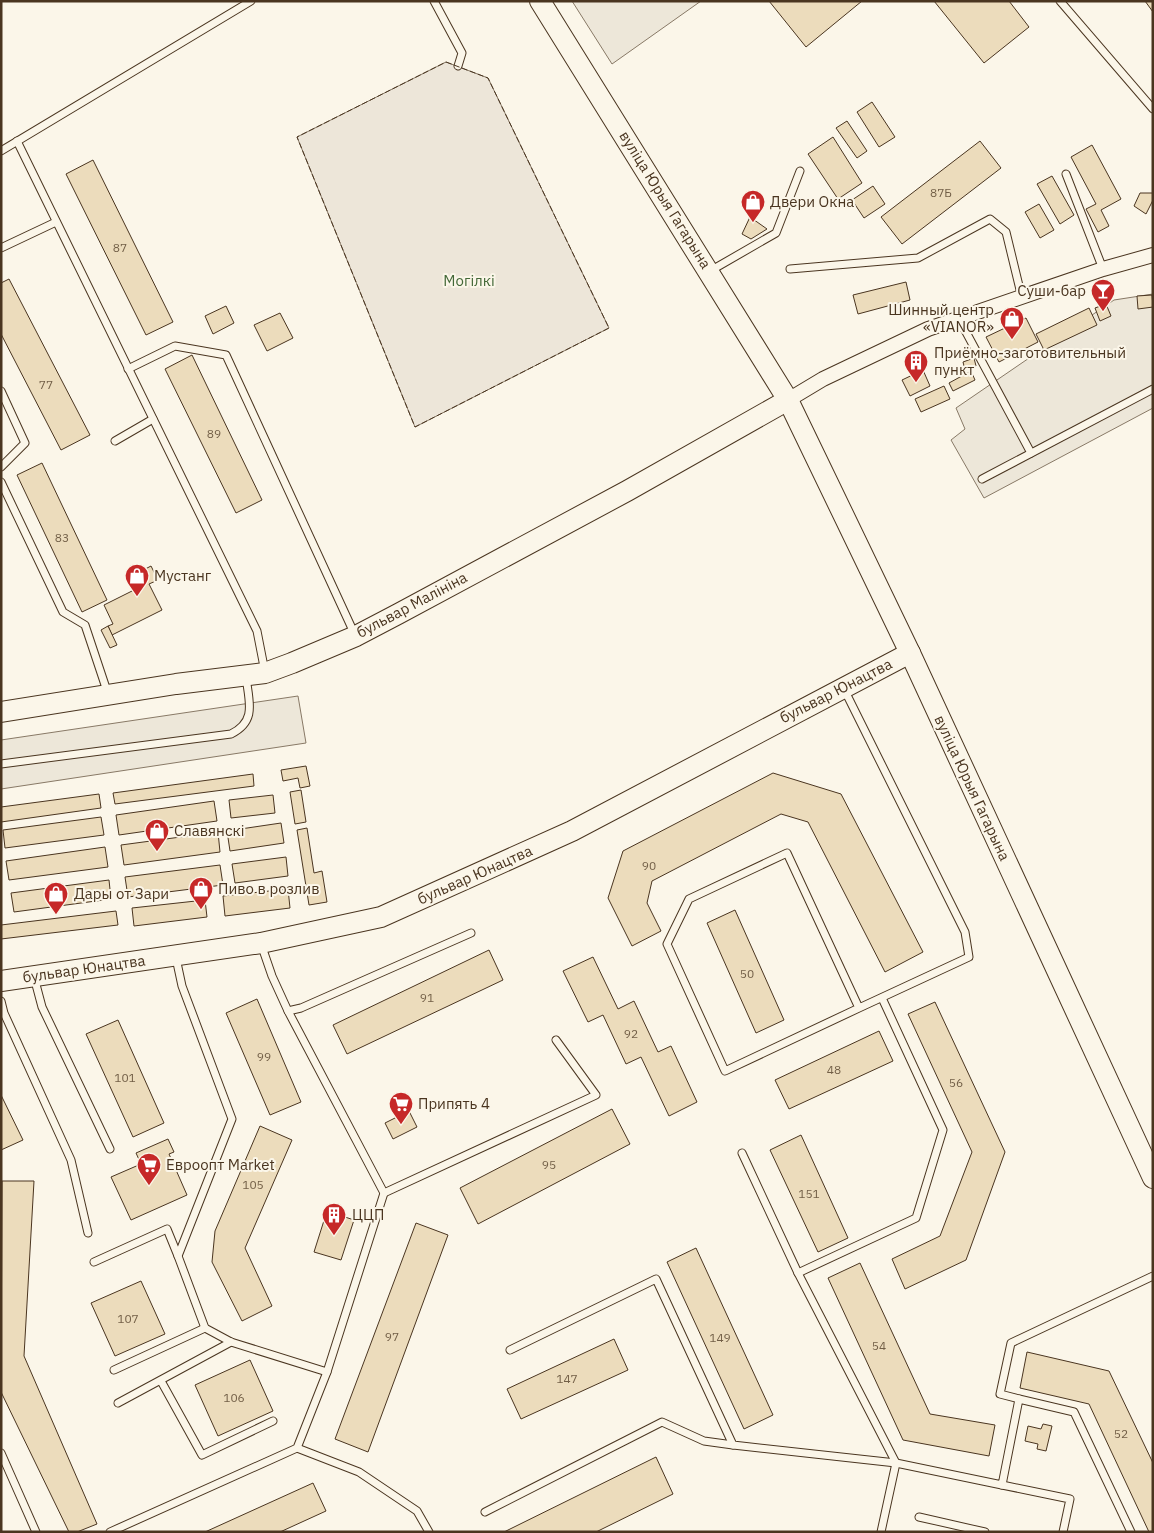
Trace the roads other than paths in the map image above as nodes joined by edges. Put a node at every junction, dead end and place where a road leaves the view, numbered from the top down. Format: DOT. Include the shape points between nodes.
graph roads {
  1 [pos="251,1"];
  2 [pos="434,1"];
  3 [pos="540,1"];
  4 [pos="1060,1"];
  5 [pos="458,66"];
  6 [pos="1153,109"];
  7 [pos="17,141"];
  8 [pos="1,151"];
  9 [pos="800,172"];
  10 [pos="1066,174"];
  11 [pos="56,222"];
  12 [pos="1,248"];
  13 [pos="1153,255"];
  14 [pos="790,269"];
  15 [pos="1103,270"];
  16 [pos="710,272"];
  17 [pos="1022,298"];
  18 [pos="959,319"];
  19 [pos="128,368"];
  20 [pos="1153,389"];
  21 [pos="1,391"];
  22 [pos="788,400"];
  23 [pos="153,419"];
  24 [pos="115,441"];
  25 [pos="1031,453"];
  26 [pos="1,467"];
  27 [pos="982,479"];
  28 [pos="1,482"];
  29 [pos="356,636"];
  30 [pos="910,653"];
  31 [pos="256,674"];
  32 [pos="842,686"];
  33 [pos="109,696"];
  34 [pos="1,712"];
  35 [pos="1,764"];
  36 [pos="471,933"];
  37 [pos="261,943"];
  38 [pos="175,956"];
  39 [pos="34,977"];
  40 [pos="1,981"];
  41 [pos="882,998"];
  42 [pos="1,1001"];
  43 [pos="859,1008"];
  44 [pos="288,1011"];
  45 [pos="556,1040"];
  46 [pos="110,1149"];
  47 [pos="742,1153"];
  48 [pos="1153,1178"];
  49 [pos="384,1194"];
  50 [pos="88,1233"];
  51 [pos="178,1256"];
  52 [pos="94,1262"];
  53 [pos="798,1273"];
  54 [pos="1153,1276"];
  55 [pos="205,1328"];
  56 [pos="231,1342"];
  57 [pos="510,1350"];
  58 [pos="114,1370"];
  59 [pos="328,1372"];
  60 [pos="161,1381"];
  61 [pos="1019,1399"];
  62 [pos="118,1403"];
  63 [pos="273,1420"];
  64 [pos="734,1445"];
  65 [pos="297,1448"];
  66 [pos="1,1453"];
  67 [pos="896,1463"];
  68 [pos="1002,1485"];
  69 [pos="485,1512"];
  70 [pos="919,1517"];
  71 [pos="36,1532"];
  72 [pos="110,1532"];
  73 [pos="429,1532"];
  74 [pos="881,1532"];
  75 [pos="985,1532"];
  76 [pos="1063,1532"];
  77 [pos="1130,1532"];
  1 -- 7 [label="lane"];
  2 -- 5 [label="lane" via="462,53"];
  3 -- 16 [label="main road, вуліца Юрыя Гагарына"];
  4 -- 6 [label="lane"];
  7 -- 8 [label="lane"];
  7 -- 11 [label="lane"];
  9 -- 16 [label="lane" via="776,233"];
  10 -- 15 [label="lane"];
  11 -- 12 [label="lane"];
  11 -- 19 [label="lane"];
  13 -- 15 [label="street"];
  14 -- 17 [label="lane" via="918,258 990,219 1006,232"];
  15 -- 17 [label="street"];
  16 -- 22 [label="main road, вуліца Юрыя Гагарына"];
  17 -- 18 [label="street"];
  18 -- 22 [label="street" via="898,341"];
  18 -- 25 [label="lane"];
  19 -- 23 [label="lane"];
  19 -- 29 [label="lane" via="175,346 226,355"];
  20 -- 25 [label="lane"];
  21 -- 26 [label="lane" via="24,443"];
  22 -- 29 [label="main road, бульвар Малініна" via="627,491"];
  22 -- 30 [label="main road, вуліца Юрыя Гагарына"];
  23 -- 24 [label="lane"];
  23 -- 31 [label="lane" via="257,631"];
  25 -- 27 [label="lane"];
  28 -- 33 [label="lane" via="63,612 85,625"];
  29 -- 31 [label="main road, бульвар Малініна"];
  30 -- 32 [label="main road, бульвар Юнацтва"];
  30 -- 48 [label="main road, вуліца Юрыя Гагарына"];
  31 -- 33 [label="main road, бульвар Малініна"];
  31 -- 35 [label="lane" via="249,718 245,725 231,734"];
  32 -- 37 [label="main road, бульвар Юнацтва" via="572,831 381,917"];
  32 -- 41 [label="lane" via="965,932 969,957"];
  33 -- 34 [label="main road, бульвар Малініна"];
  36 -- 44 [label="lane"];
  37 -- 38 [label="main road, бульвар Юнацтва"];
  37 -- 44 [label="lane"];
  38 -- 39 [label="main road, бульвар Юнацтва"];
  38 -- 51 [label="lane" via="182,986 232,1119"];
  39 -- 40 [label="main road, бульвар Юнацтва"];
  39 -- 46 [label="lane" via="42,1007"];
  41 -- 43 [label="lane"];
  41 -- 53 [label="lane" via="943,1130 916,1218"];
  42 -- 50 [label="lane" via="71,1160"];
  43 -- 43 [label="lane" via="787,853 688,899 667,944 725,1071"];
  44 -- 49 [label="lane"];
  45 -- 49 [label="lane" via="596,1095"];
  47 -- 53 [label="lane"];
  49 -- 59 [label="lane"];
  51 -- 52 [label="lane" via="167,1229"];
  51 -- 55 [label="lane"];
  53 -- 67 [label="lane"];
  54 -- 61 [label="lane" via="1011,1343 1000,1394"];
  55 -- 56 [label="lane"];
  55 -- 58 [label="lane"];
  56 -- 59 [label="lane"];
  56 -- 60 [label="lane"];
  57 -- 64 [label="lane" via="656,1279"];
  59 -- 65 [label="lane"];
  60 -- 62 [label="lane"];
  60 -- 63 [label="lane" via="202,1455"];
  61 -- 68 [label="lane"];
  61 -- 77 [label="lane" via="1074,1412"];
  64 -- 67 [label="lane"];
  64 -- 69 [label="lane" via="704,1441 662,1422"];
  65 -- 72 [label="lane"];
  65 -- 73 [label="lane" via="359,1472 417,1511"];
  66 -- 71 [label="lane"];
  67 -- 68 [label="lane"];
  67 -- 74 [label="lane"];
  68 -- 76 [label="lane" via="1070,1499"];
  70 -- 75 [label="lane"];
}
